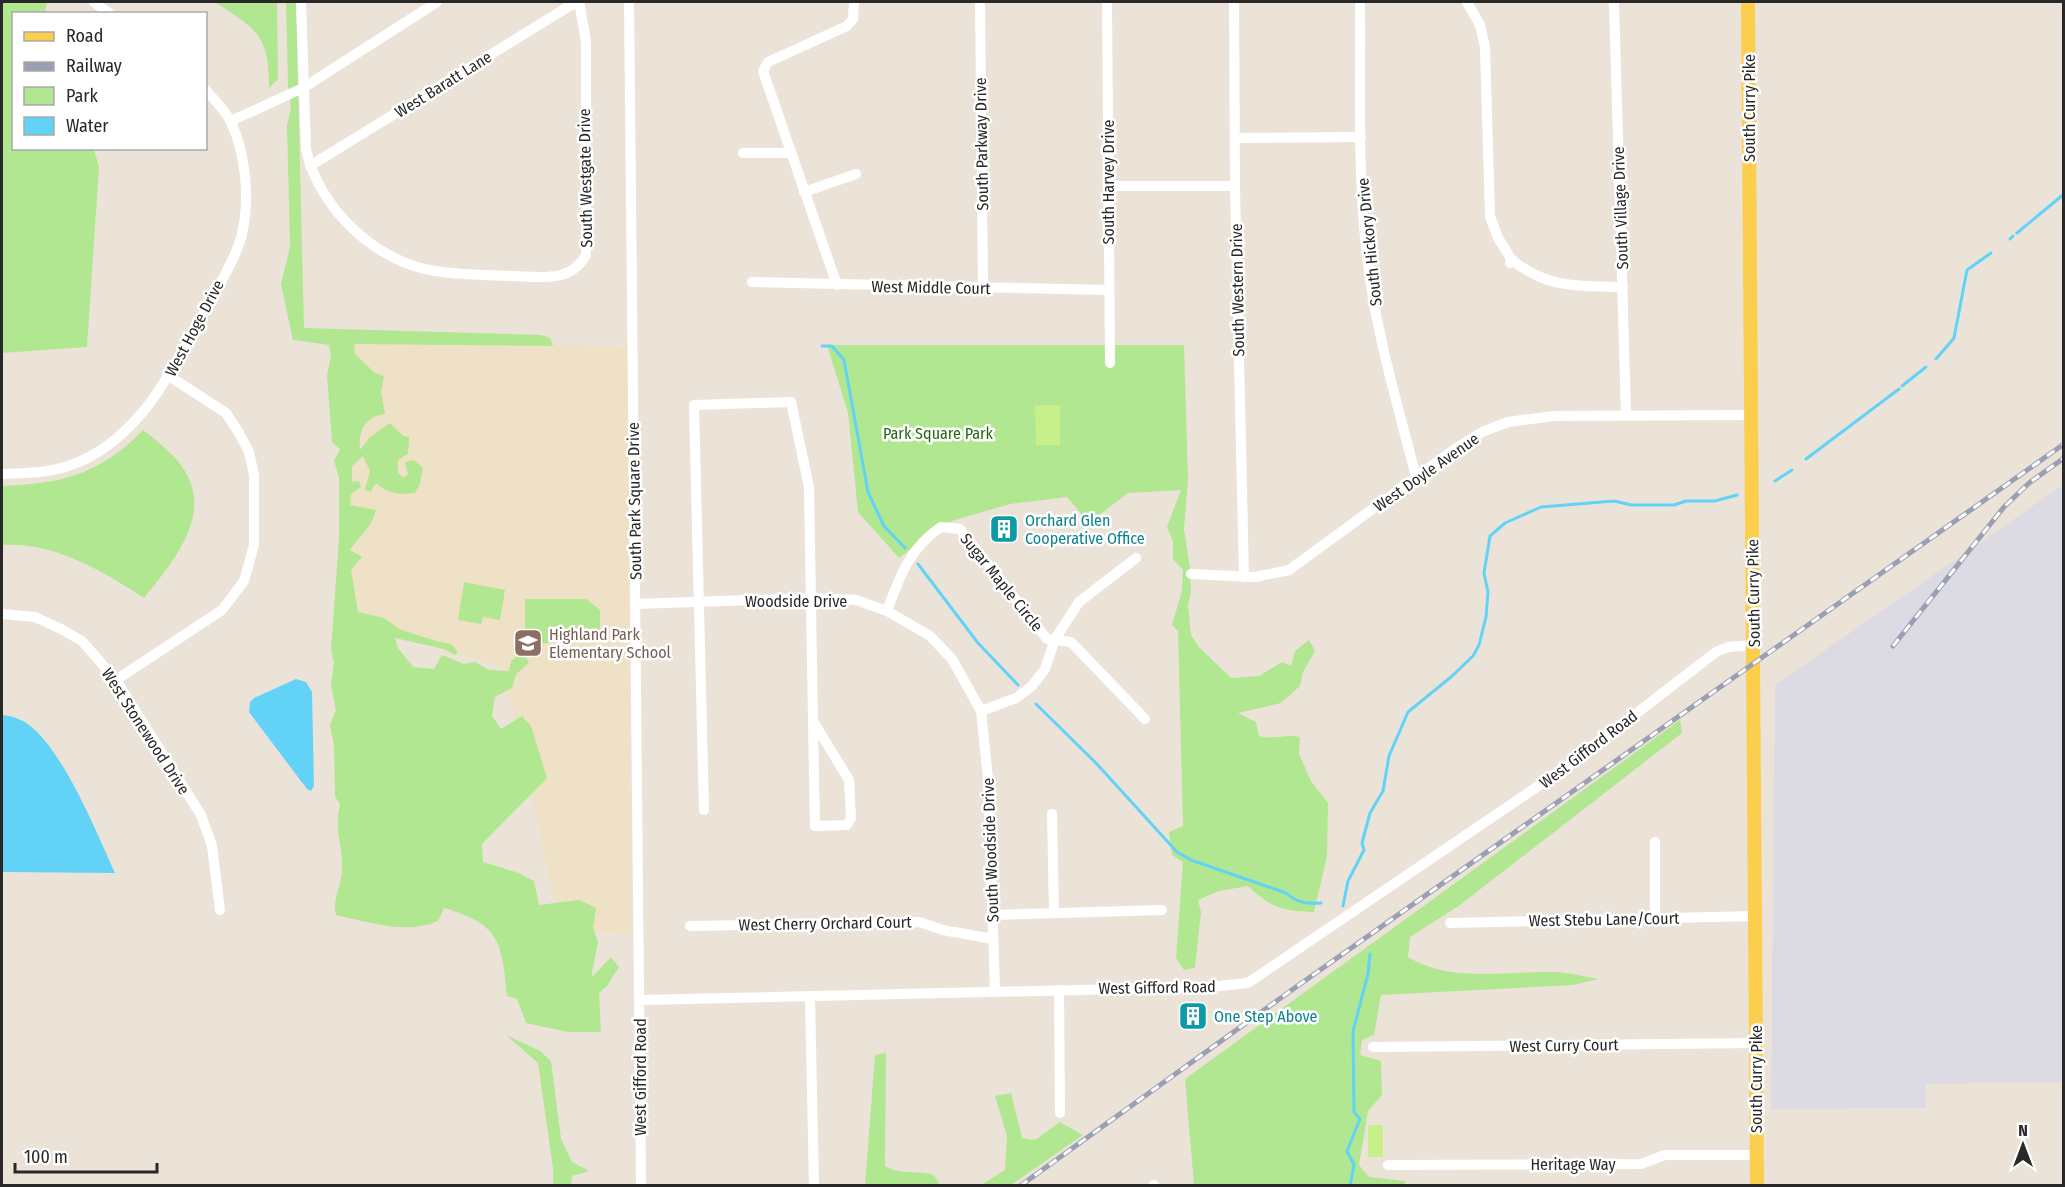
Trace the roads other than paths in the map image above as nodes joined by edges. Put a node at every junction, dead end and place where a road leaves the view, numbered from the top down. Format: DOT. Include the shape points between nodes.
graph roads {
  1 [pos="94,2"];
  2 [pos="301,2"];
  3 [pos="437,2"];
  4 [pos="578,2"];
  5 [pos="629,2"];
  6 [pos="854,2"];
  7 [pos="980,2"];
  8 [pos="1107,2"];
  9 [pos="1234,2"];
  10 [pos="1360,2"];
  11 [pos="1467,2"];
  12 [pos="1614,2"];
  13 [pos="1748,2"];
  14 [pos="107,12"];
  15 [pos="303,88"];
  16 [pos="207,91"];
  17 [pos="231,121"];
  18 [pos="1361,137"];
  19 [pos="1235,138"];
  20 [pos="743,153"];
  21 [pos="790,153"];
  22 [pos="310,166"];
  23 [pos="856,174"];
  24 [pos="1108,186"];
  25 [pos="1234,186"];
  26 [pos="804,192"];
  27 [pos="752,282"];
  28 [pos="837,285"];
  29 [pos="983,287"];
  30 [pos="1623,287"];
  31 [pos="1109,290"];
  32 [pos="1110,363"];
  33 [pos="169,376"];
  34 [pos="1626,415"];
  35 [pos="1751,415"];
  36 [pos="2,474"];
  37 [pos="1416,477"];
  38 [pos="1136,558"];
  39 [pos="1191,574"];
  40 [pos="1244,578"];
  41 [pos="812,598"];
  42 [pos="700,602"];
  43 [pos="635,604"];
  44 [pos="887,611"];
  45 [pos="2,614"];
  46 [pos="1055,639"];
  47 [pos="1753,645"];
  48 [pos="116,680"];
  49 [pos="981,711"];
  50 [pos="1145,719"];
  51 [pos="813,721"];
  52 [pos="704,810"];
  53 [pos="1052,814"];
  54 [pos="1655,842"];
  55 [pos="1162,909"];
  56 [pos="220,910"];
  57 [pos="1054,913"];
  58 [pos="992,915"];
  59 [pos="1757,916"];
  60 [pos="1655,918"];
  61 [pos="1450,923"];
  62 [pos="690,926"];
  63 [pos="993,939"];
  64 [pos="995,990"];
  65 [pos="1059,990"];
  66 [pos="810,996"];
  67 [pos="640,1000"];
  68 [pos="1756,1043"];
  69 [pos="1372,1047"];
  70 [pos="1059,1113"];
  71 [pos="1756,1155"];
  72 [pos="1388,1165"];
  73 [pos="640,1185"];
  74 [pos="814,1185"];
  75 [pos="1757,1185"];
  1 -- 14 [label="street"];
  2 -- 15 [label="street, South Westgate Drive"];
  3 -- 15 [label="street"];
  4 -- 22 [label="street, West Baratt Lane"];
  4 -- 22 [label="street, South Westgate Drive" via="586,41 587,242 586,255 579,267 568,274 544,277 434,271 405,261 359,235 326,196"];
  5 -- 43 [label="street, South Park Square Drive"];
  6 -- 21 [label="street" via="853,20 847,26 763,67"];
  7 -- 29 [label="street, South Parkway Drive"];
  8 -- 24 [label="street, South Harvey Drive"];
  9 -- 19 [label="street, South Western Drive"];
  10 -- 18 [label="street, South Hickory Drive"];
  11 -- 30 [label="street" via="1480,25 1485,47 1490,216 1511,262 1542,280 1565,285"];
  12 -- 30 [label="street, South Village Drive"];
  13 -- 35 [label="main road, South Curry Pike"];
  15 -- 17 [label="street"];
  15 -- 22 [label="street, South Westgate Drive"];
  16 -- 17 [label="street, West Hoge Drive"];
  17 -- 33 [label="street, West Hoge Drive" via="246,181 242,236"];
  18 -- 19 [label="street"];
  18 -- 37 [label="street, South Hickory Drive" via="1370,285"];
  19 -- 25 [label="street, South Western Drive"];
  20 -- 21 [label="street"];
  21 -- 26 [label="street"];
  23 -- 26 [label="street"];
  24 -- 25 [label="street"];
  24 -- 31 [label="street, South Harvey Drive"];
  25 -- 40 [label="street, South Western Drive"];
  26 -- 28 [label="street"];
  27 -- 28 [label="street, West Middle Court"];
  28 -- 29 [label="street, West Middle Court"];
  29 -- 31 [label="street, West Middle Court"];
  30 -- 34 [label="street, South Village Drive"];
  31 -- 32 [label="street, South Harvey Drive"];
  33 -- 36 [label="street, West Hoge Drive" via="134,423 100,451 52,472"];
  33 -- 48 [label="street" via="226,412 244,442 254,475 254,545 244,581 222,610"];
  34 -- 35 [label="street, West Doyle Avenue"];
  34 -- 37 [label="street, West Doyle Avenue" via="1536,417 1508,422 1482,432"];
  35 -- 47 [label="main road, South Curry Pike"];
  37 -- 40 [label="street, West Doyle Avenue" via="1301,563 1279,574"];
  38 -- 46 [label="street" via="1079,602"];
  39 -- 40 [label="street, West Doyle Avenue"];
  41 -- 42 [label="street, Woodside Drive"];
  41 -- 42 [label="street" via="809,487 791,402 694,405"];
  41 -- 44 [label="street, Woodside Drive" via="856,600"];
  41 -- 51 [label="street"];
  42 -- 43 [label="street, Woodside Drive"];
  42 -- 52 [label="street"];
  43 -- 67 [label="street, South Park Square Drive"];
  44 -- 46 [label="street, Sugar Maple Circle" via="903,566 917,548 941,527 960,529 1047,639"];
  44 -- 49 [label="street, Woodside Drive" via="930,636 952,659"];
  45 -- 48 [label="street, West Stonewood Drive" via="35,617 61,628 82,641"];
  46 -- 49 [label="street" via="1045,669 1032,686 1016,698"];
  46 -- 50 [label="street" via="1071,642"];
  47 -- 59 [label="main road, South Curry Pike"];
  47 -- 65 [label="street, West Gifford Road" via="1716,652 1572,763 1248,983"];
  48 -- 56 [label="street, West Stonewood Drive" via="201,815 212,846"];
  49 -- 58 [label="street, South Woodside Drive" via="988,778"];
  51 -- 51 [label="street" via="849,780 847,825 815,826"];
  53 -- 57 [label="street"];
  54 -- 60 [label="street"];
  55 -- 57 [label="street"];
  57 -- 58 [label="street"];
  58 -- 63 [label="street, South Woodside Drive"];
  59 -- 60 [label="street, West Stebu Lane/Court"];
  59 -- 68 [label="main road, South Curry Pike"];
  60 -- 61 [label="street, West Stebu Lane/Court"];
  62 -- 63 [label="street, West Cherry Orchard Court" via="919,921 951,932"];
  63 -- 64 [label="street, South Woodside Drive"];
  64 -- 65 [label="street, West Gifford Road"];
  64 -- 66 [label="street, West Gifford Road"];
  65 -- 70 [label="street"];
  66 -- 67 [label="street, West Gifford Road"];
  66 -- 74 [label="street"];
  67 -- 73 [label="street, West Gifford Road"];
  68 -- 69 [label="street, West Curry Court"];
  68 -- 71 [label="main road, South Curry Pike"];
  71 -- 72 [label="street, Heritage Way" via="1665,1155 1641,1164"];
  71 -- 75 [label="main road, South Curry Pike"];
}
